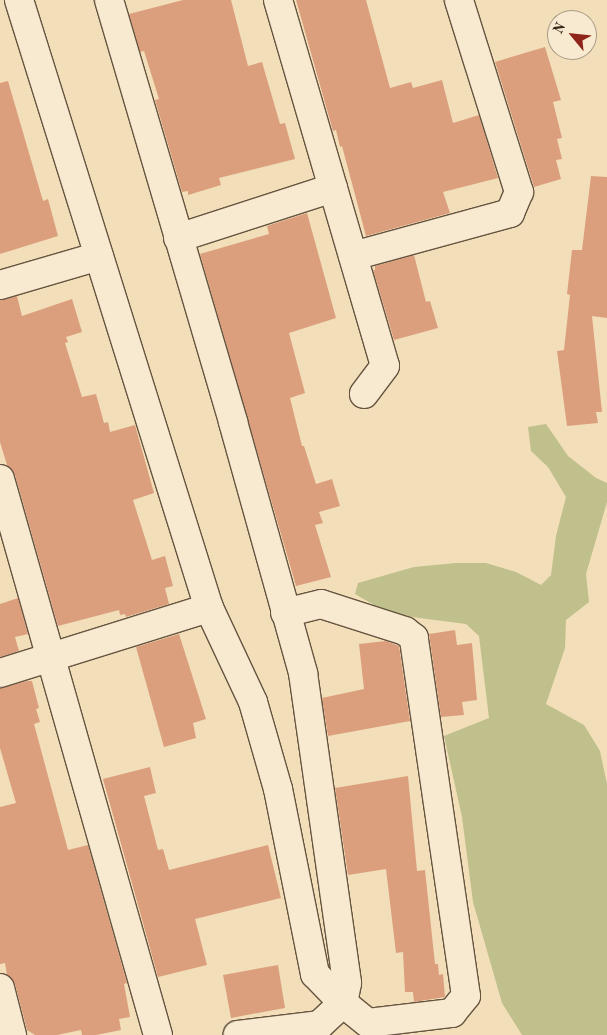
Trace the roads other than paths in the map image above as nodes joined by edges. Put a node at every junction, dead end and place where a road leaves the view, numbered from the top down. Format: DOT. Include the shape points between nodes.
graph roads {
  1 [pos="19,0"];
  2 [pos="109,0"];
  3 [pos="278,0"];
  4 [pos="459,0"];
  5 [pos="333,188"];
  6 [pos="178,238"];
  7 [pos="99,256"];
  8 [pos="353,256"];
  9 [pos="0,285"];
  10 [pos="364,394"];
  11 [pos="0,479"];
  12 [pos="209,608"];
  13 [pos="286,613"];
  14 [pos="52,658"];
  15 [pos="0,673"];
  16 [pos="0,988"];
  17 [pos="342,1003"];
  18 [pos="372,1029"];
  19 [pos="12,1035"];
  20 [pos="158,1035"];
  21 [pos="238,1035"];
  1 -- 7 [label="street"];
  2 -- 6 [label="street"];
  3 -- 5 [label="street"];
  4 -- 8 [label="street" via="520,192 510,213"];
  5 -- 6 [label="street"];
  5 -- 8 [label="street"];
  6 -- 13 [label="street"];
  7 -- 9 [label="street"];
  7 -- 12 [label="street"];
  8 -- 10 [label="street" via="385,366"];
  11 -- 14 [label="street"];
  12 -- 14 [label="street"];
  12 -- 17 [label="street" via="253,702 278,788 315,974"];
  13 -- 17 [label="street" via="303,673 347,983"];
  13 -- 18 [label="street" via="322,604 405,630 414,638 466,996 452,1013"];
  14 -- 15 [label="street"];
  14 -- 20 [label="street"];
  16 -- 19 [label="street"];
  17 -- 18 [label="street"];
  17 -- 21 [label="street" via="319,1025"];
}
